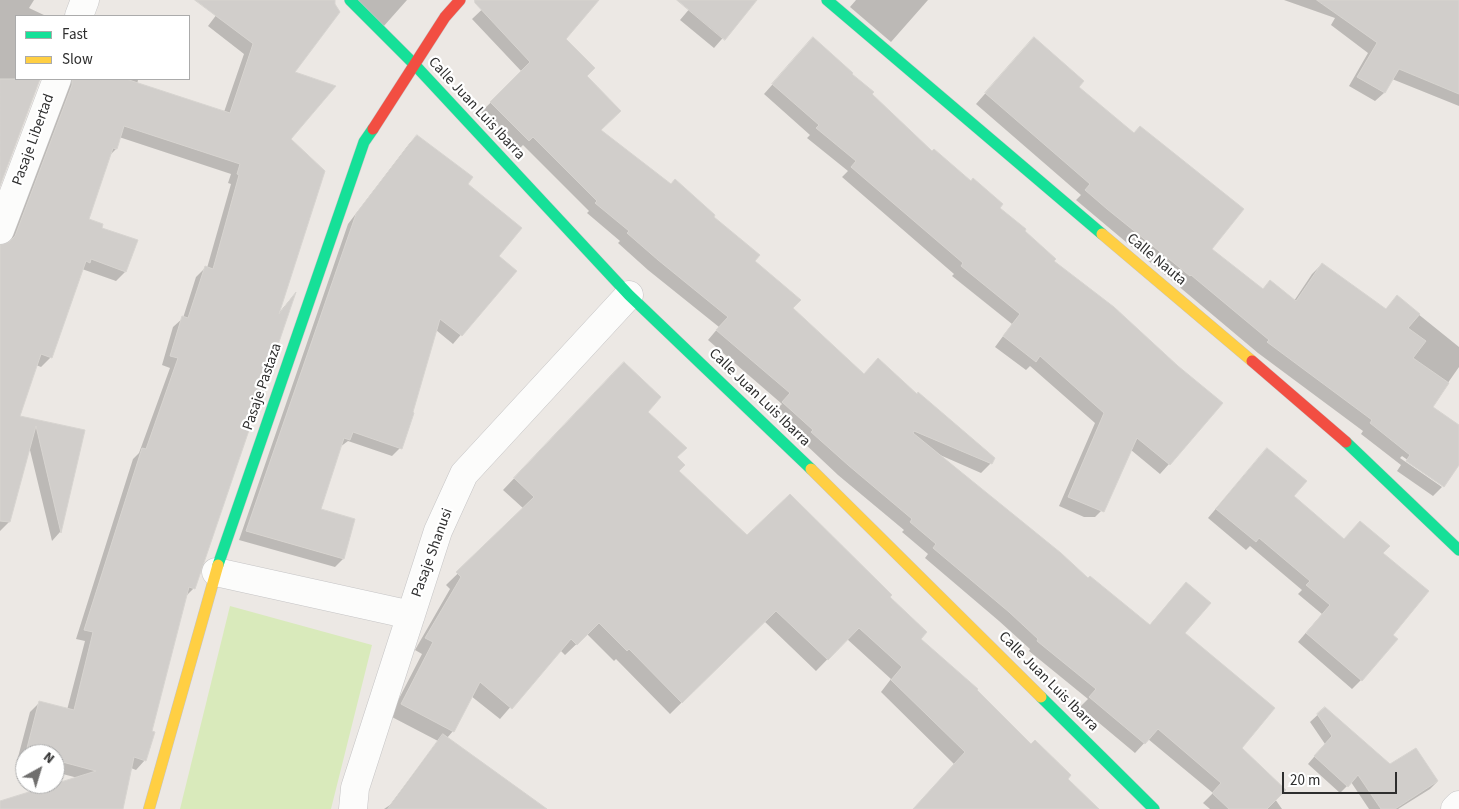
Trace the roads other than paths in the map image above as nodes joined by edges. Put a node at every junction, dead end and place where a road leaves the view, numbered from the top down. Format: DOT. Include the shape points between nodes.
graph roads {
  1 [pos="85,0"];
  2 [pos="350,0"];
  3 [pos="460,0"];
  4 [pos="830,1"];
  5 [pos="79,15"];
  6 [pos="414,64"];
  7 [pos="57,80"];
  8 [pos="0,230"];
  9 [pos="629,295"];
  10 [pos="1459,550"];
  11 [pos="216,572"];
  12 [pos="411,615"];
  13 [pos="1459,805"];
  14 [pos="150,809"];
  15 [pos="353,809"];
  16 [pos="1154,809"];
  17 [pos="1455,809"];
  1 -- 5 [label="street"];
  2 -- 6 [label="street, Calle Juan Luis Ibarra"];
  3 -- 6 [label="street, Pasaje Pastaza"];
  4 -- 10 [label="street, Calle Nauta" via="1337,433"];
  6 -- 9 [label="street, Calle Juan Luis Ibarra"];
  6 -- 11 [label="street, Pasaje Pastaza" via="364,142"];
  7 -- 8 [label="street, Pasaje Libertad"];
  9 -- 12 [label="street, Pasaje Shanusi" via="464,474 438,531"];
  9 -- 16 [label="street, Calle Juan Luis Ibarra" via="795,453"];
  11 -- 12 [label="street"];
  11 -- 14 [label="street, Pasaje Pastaza"];
  12 -- 15 [label="street, Pasaje Shanusi" via="356,788"];
  13 -- 17 [label="street"];
}
